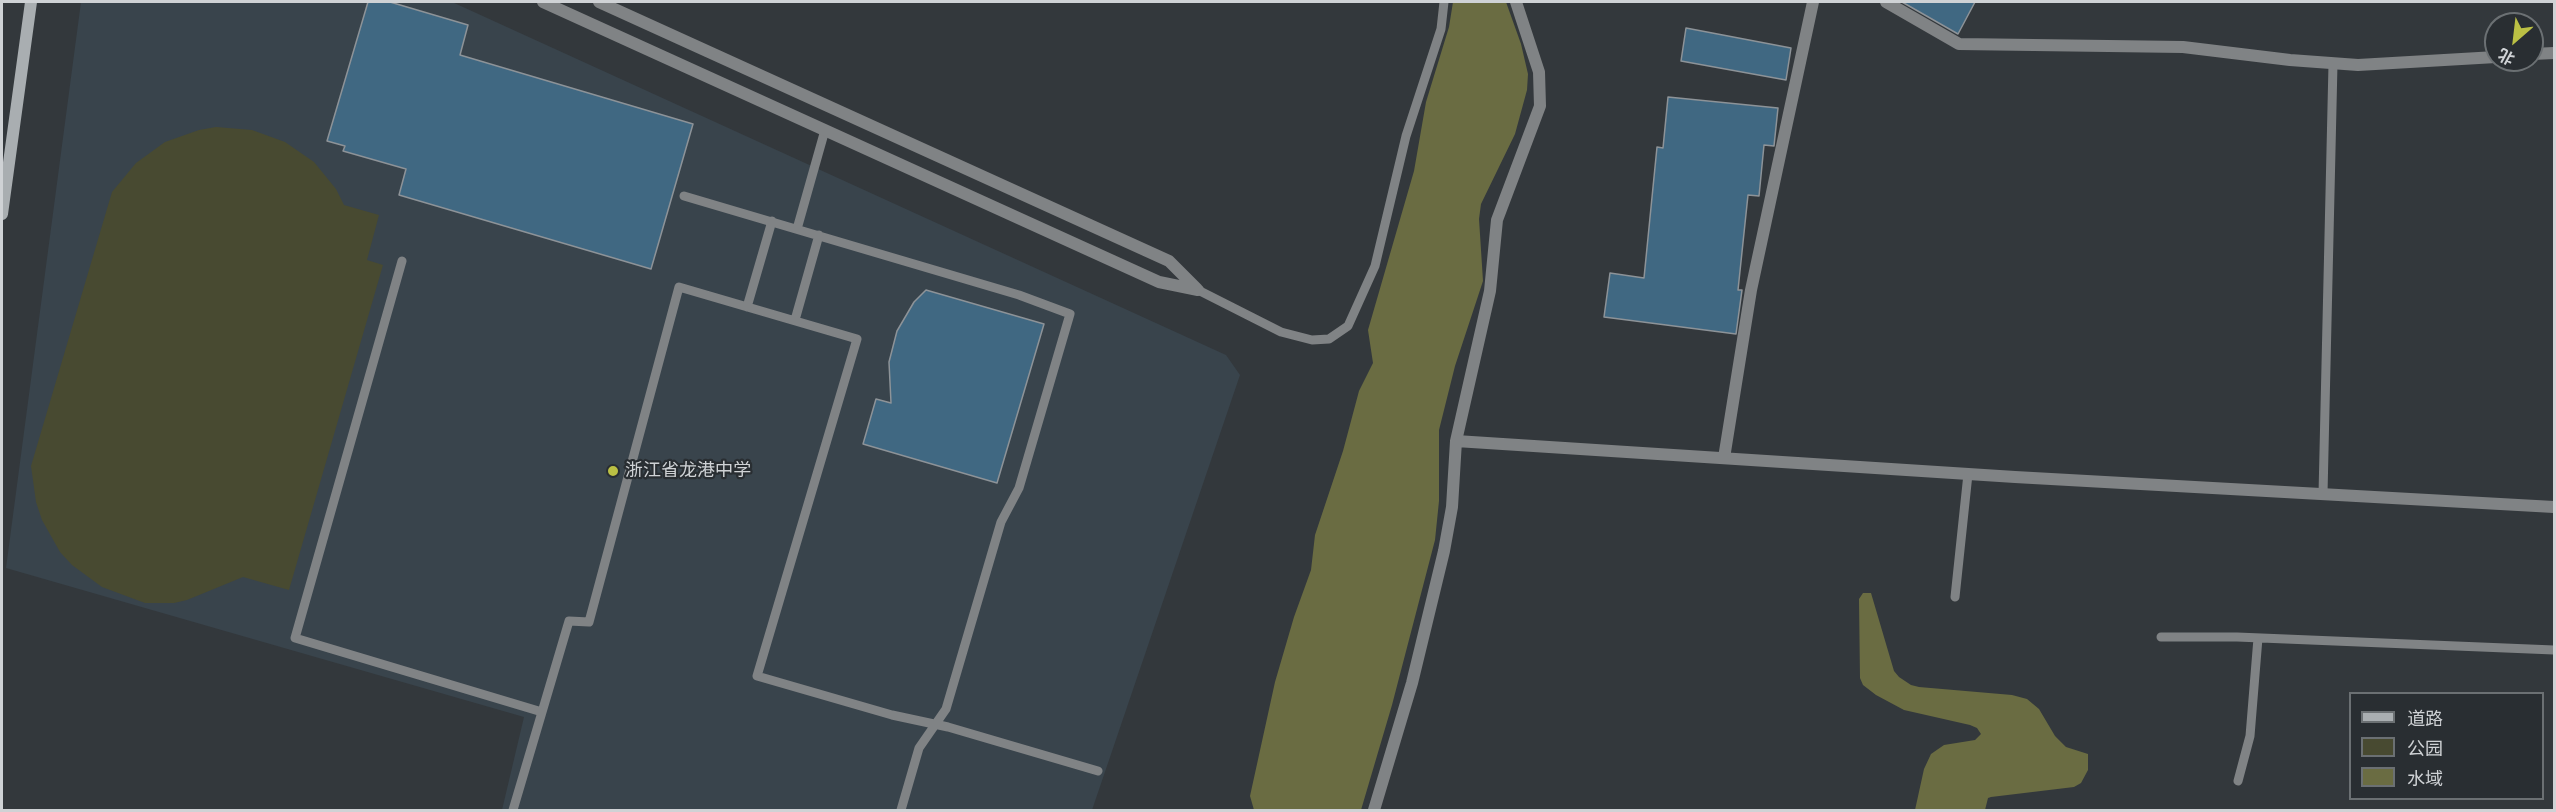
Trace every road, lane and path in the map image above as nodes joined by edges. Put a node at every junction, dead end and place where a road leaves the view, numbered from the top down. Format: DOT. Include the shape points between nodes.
graph roads {
  1 [pos="31,2"];
  2 [pos="543,2"];
  3 [pos="599,2"];
  4 [pos="1444,2"];
  5 [pos="1516,2"];
  6 [pos="1813,2"];
  7 [pos="1886,2"];
  8 [pos="2484,58"];
  9 [pos="2333,64"];
  10 [pos="825,130"];
  11 [pos="684,196"];
  12 [pos="2,214"];
  13 [pos="771,221"];
  14 [pos="797,229"];
  15 [pos="819,236"];
  16 [pos="402,261"];
  17 [pos="1198,290"];
  18 [pos="747,307"];
  19 [pos="795,320"];
  20 [pos="1456,441"];
  21 [pos="1724,459"];
  22 [pos="1968,474"];
  23 [pos="2323,494"];
  24 [pos="2554,507"];
  25 [pos="1955,597"];
  26 [pos="2161,637"];
  27 [pos="2258,638"];
  28 [pos="2554,650"];
  29 [pos="542,712"];
  30 [pos="934,724"];
  31 [pos="1098,771"];
  32 [pos="2238,781"];
  33 [pos="513,810"];
  34 [pos="901,810"];
  35 [pos="1374,810"];
  1 -- 12 [label="main road"];
  2 -- 10 [label="street"];
  3 -- 17 [label="street" via="1169,261"];
  4 -- 17 [label="lane" via="1441,29 1406,136 1375,266 1348,326 1329,339 1312,340 1281,332"];
  5 -- 20 [label="street" via="1539,72 1540,106 1497,220 1490,291"];
  6 -- 21 [label="street" via="1751,290"];
  7 -- 9 [label="street" via="1959,44 2183,46"];
  8 -- 9 [label="street"];
  9 -- 23 [label="lane"];
  10 -- 14 [label="lane"];
  10 -- 17 [label="street" via="1159,282"];
  11 -- 13 [label="lane"];
  13 -- 14 [label="lane"];
  13 -- 18 [label="lane"];
  14 -- 15 [label="lane"];
  15 -- 19 [label="lane"];
  15 -- 30 [label="lane" via="1020,295 1070,315 1019,488 1001,522 946,709"];
  16 -- 29 [label="lane" via="295,638"];
  18 -- 19 [label="lane"];
  18 -- 29 [label="lane" via="679,287 589,622 569,621"];
  19 -- 30 [label="lane" via="857,339 757,676"];
  20 -- 21 [label="street"];
  20 -- 35 [label="street" via="1452,507 1443,551 1412,683"];
  21 -- 22 [label="street"];
  22 -- 23 [label="street"];
  22 -- 25 [label="lane"];
  23 -- 24 [label="street"];
  26 -- 27 [label="lane"];
  27 -- 28 [label="lane"];
  27 -- 32 [label="lane" via="2250,736"];
  29 -- 33 [label="lane"];
  30 -- 31 [label="lane"];
  30 -- 34 [label="lane" via="919,748"];
}
